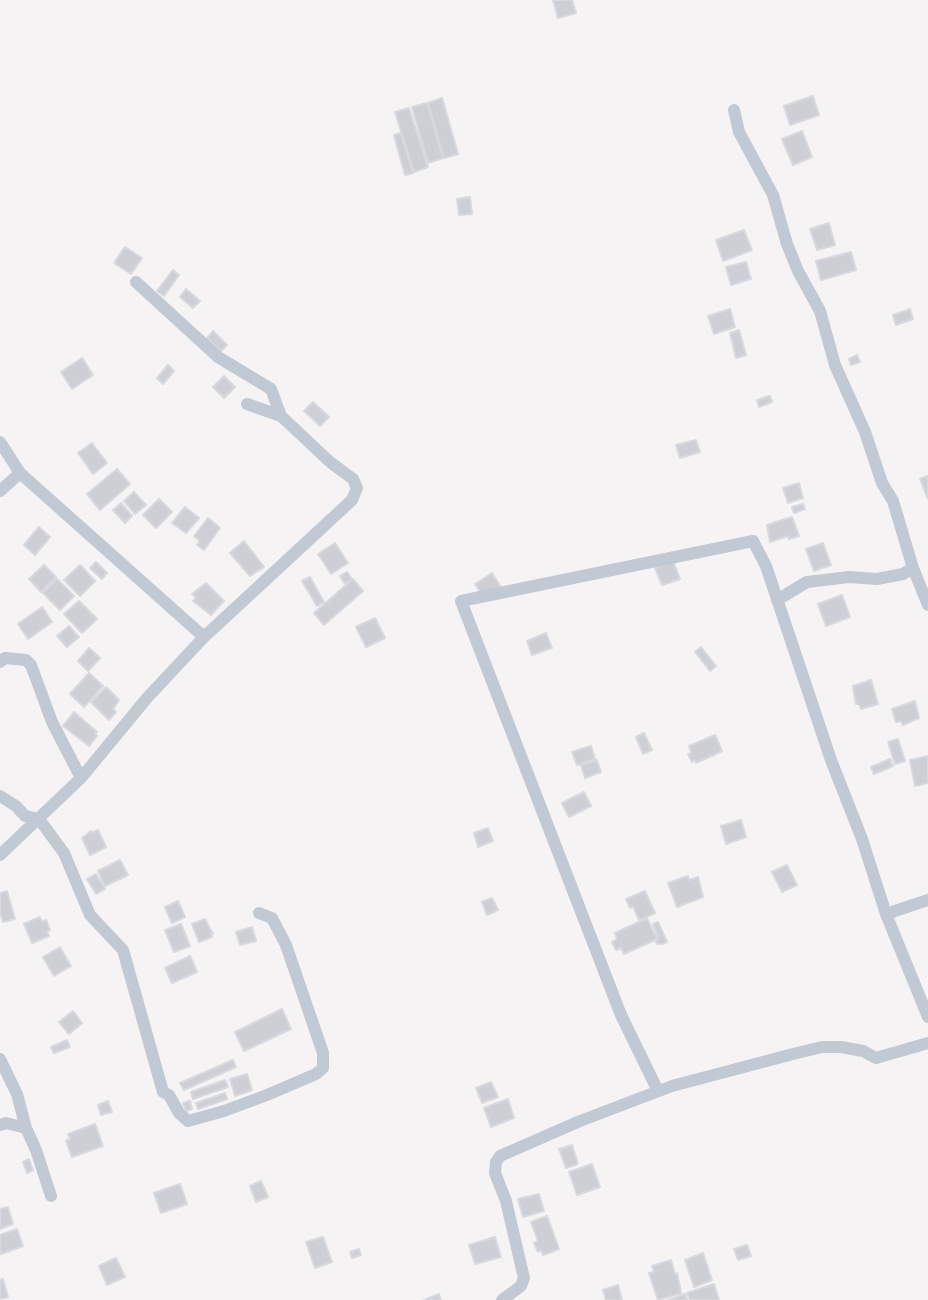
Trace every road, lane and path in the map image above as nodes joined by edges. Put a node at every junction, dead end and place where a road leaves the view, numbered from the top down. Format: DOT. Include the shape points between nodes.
graph roads {
  1 [pos="734,110"];
  2 [pos="136,282"];
  3 [pos="247,404"];
  4 [pos="281,416"];
  5 [pos="0,442"];
  6 [pos="20,473"];
  7 [pos="0,491"];
  8 [pos="913,568"];
  9 [pos="778,600"];
  10 [pos="928,605"];
  11 [pos="204,637"];
  12 [pos="0,662"];
  13 [pos="81,778"];
  14 [pos="0,796"];
  15 [pos="39,818"];
  16 [pos="0,855"];
  17 [pos="928,900"];
  18 [pos="260,913"];
  19 [pos="886,914"];
  20 [pos="928,1017"];
  21 [pos="928,1043"];
  22 [pos="0,1059"];
  23 [pos="658,1091"];
  24 [pos="0,1125"];
  25 [pos="26,1128"];
  26 [pos="51,1196"];
  27 [pos="502,1300"];
  1 -- 8 [label="street" via="739,132 773,195 787,243 820,311 835,365 893,501"];
  2 -- 4 [label="street" via="218,357 271,389"];
  3 -- 4 [label="street"];
  4 -- 11 [label="street" via="353,479 357,488 352,500"];
  5 -- 6 [label="street"];
  6 -- 7 [label="street"];
  6 -- 11 [label="street"];
  8 -- 9 [label="street" via="877,579 807,582"];
  8 -- 10 [label="street"];
  9 -- 19 [label="street"];
  9 -- 23 [label="street" via="753,541 461,601 621,1015"];
  11 -- 13 [label="street"];
  12 -- 13 [label="street" via="5,658 31,664 52,722"];
  13 -- 15 [label="street"];
  14 -- 15 [label="street" via="25,816"];
  15 -- 16 [label="street"];
  15 -- 18 [label="street" via="64,853 90,915 123,950 163,1091 188,1121 267,1095 323,1068 323,1053 286,945 272,918"];
  17 -- 19 [label="street"];
  19 -- 20 [label="street"];
  21 -- 23 [label="street" via="876,1058 863,1051 822,1047"];
  22 -- 25 [label="street" via="17,1094"];
  23 -- 27 [label="street" via="496,1161 495,1173 524,1278 521,1286"];
  24 -- 25 [label="street"];
  25 -- 26 [label="street"];
}
